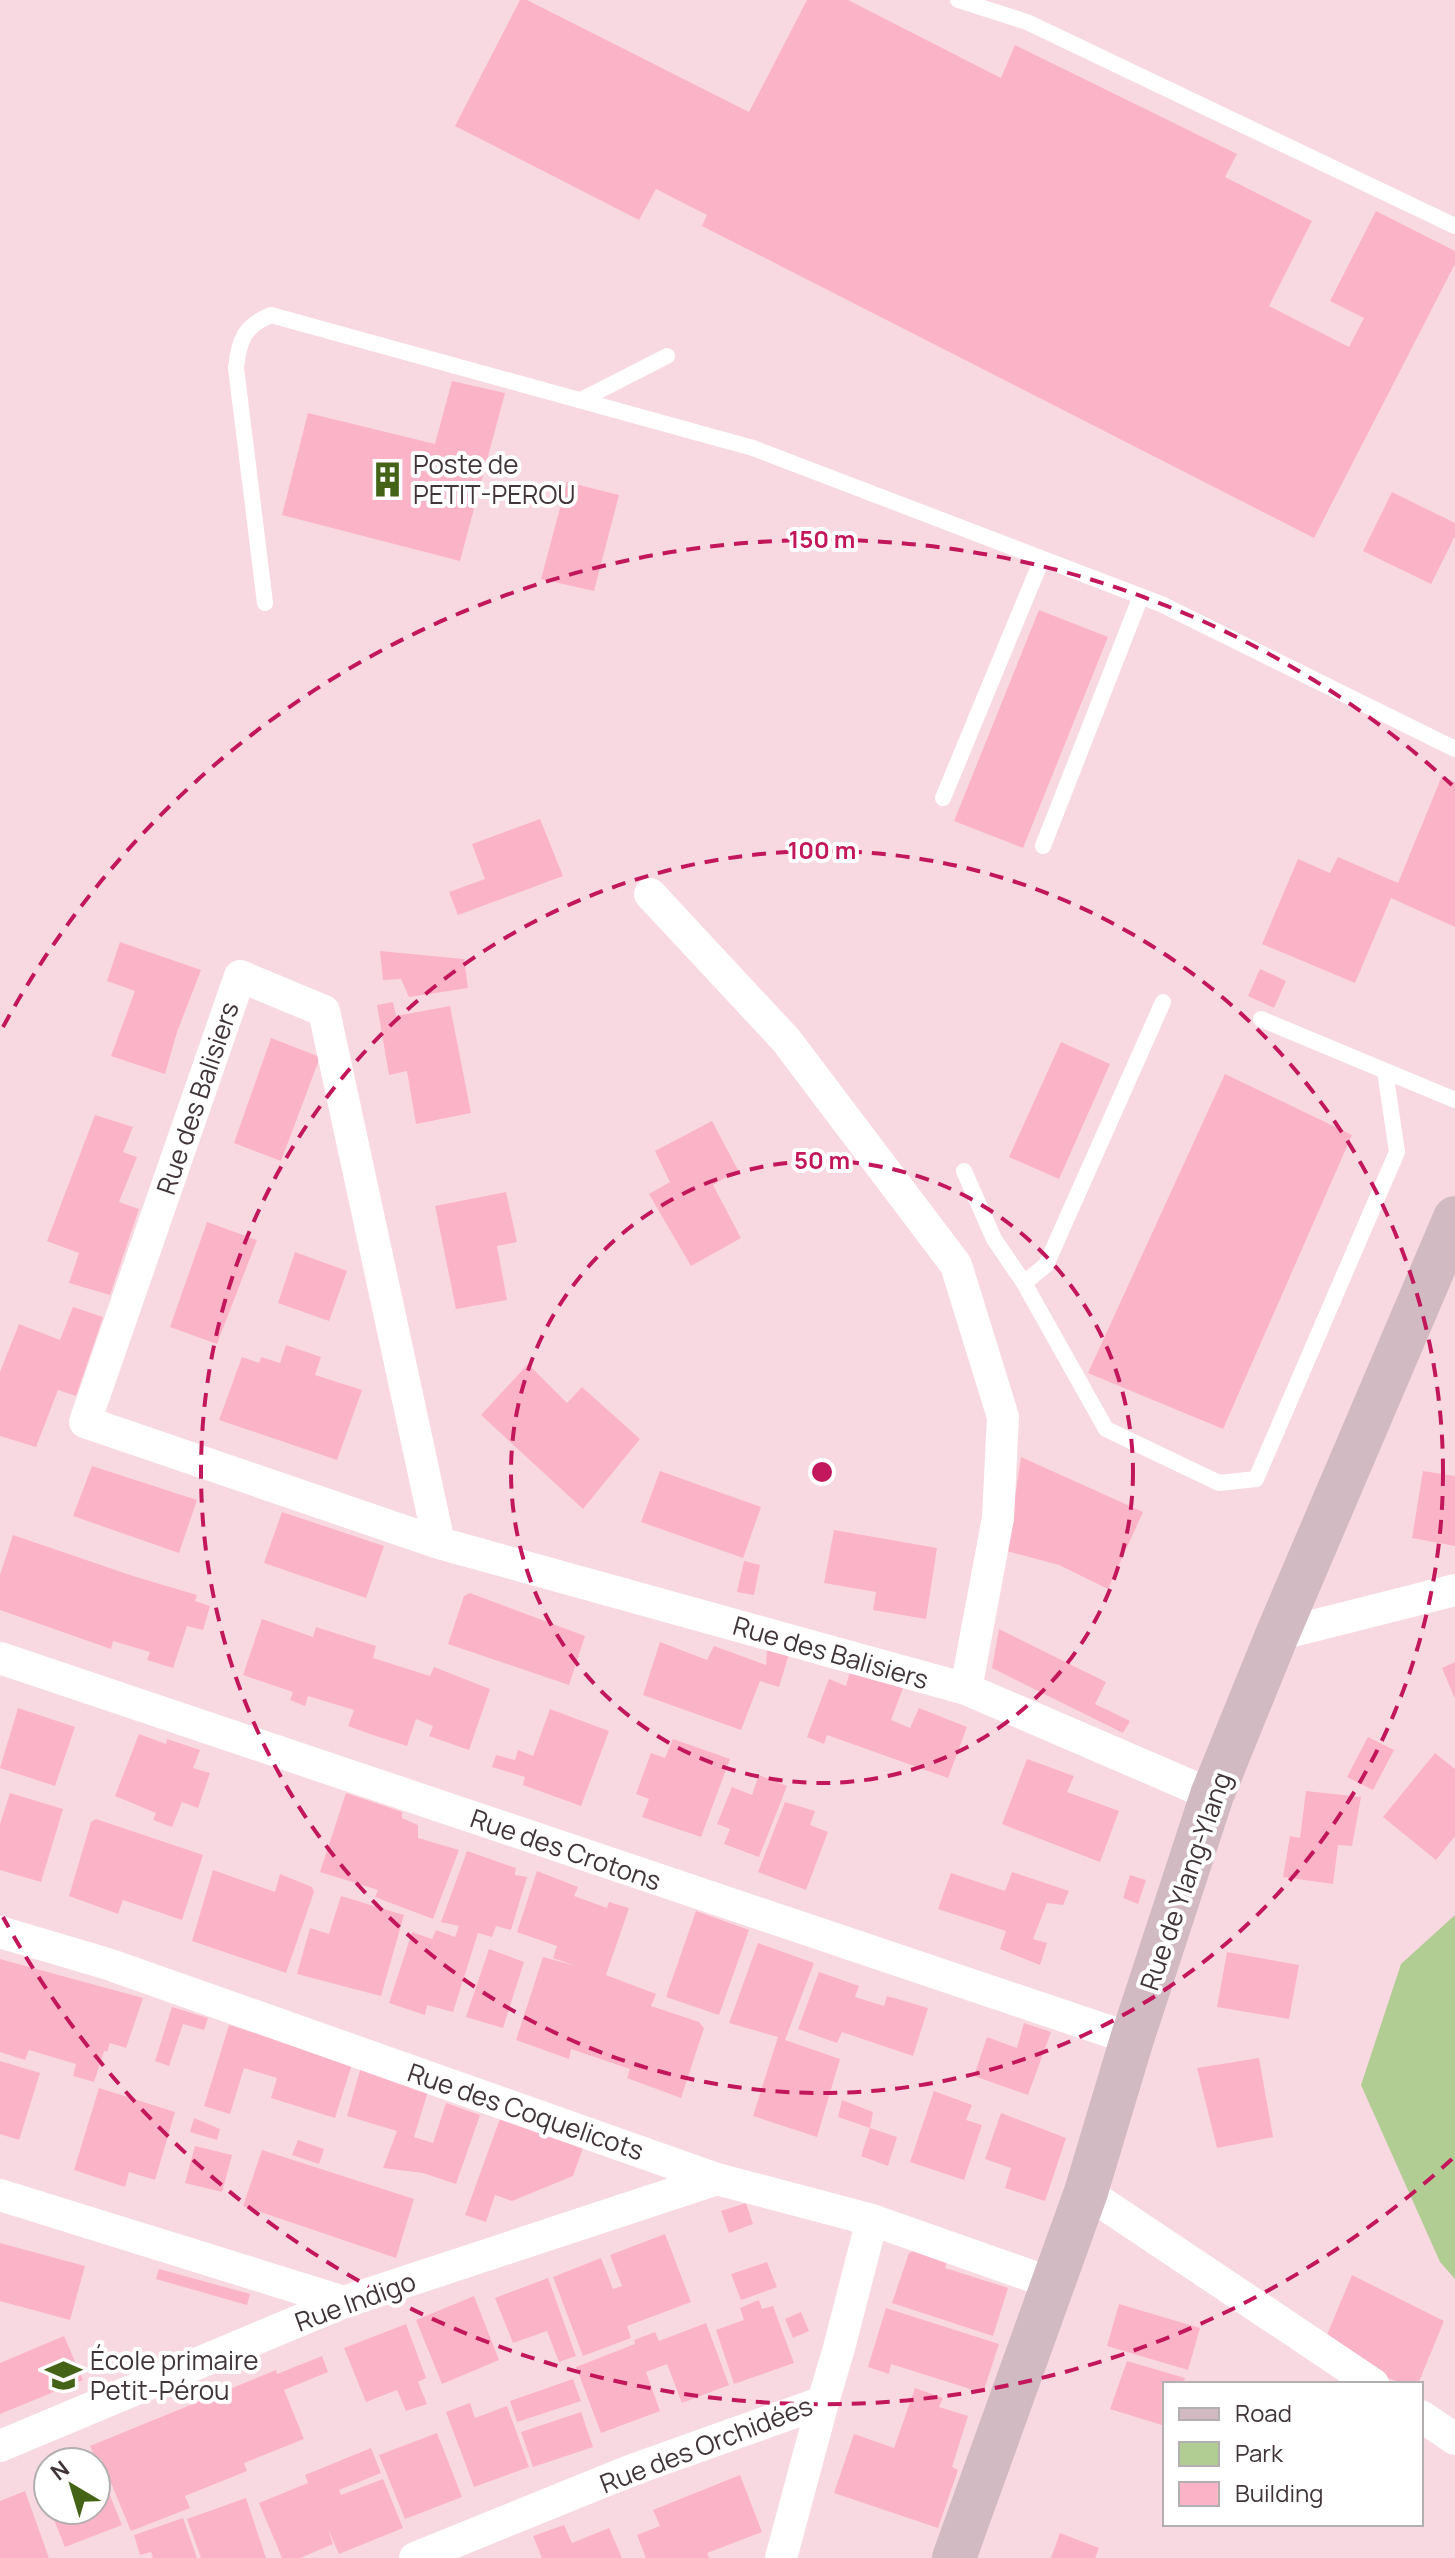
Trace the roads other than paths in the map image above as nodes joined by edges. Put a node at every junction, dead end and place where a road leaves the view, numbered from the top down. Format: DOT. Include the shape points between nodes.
graph roads {
  1 [pos="958,0"];
  2 [pos="1455,226"];
  3 [pos="667,356"];
  4 [pos="581,400"];
  5 [pos="1042,559"];
  6 [pos="1141,596"];
  7 [pos="265,603"];
  8 [pos="1455,749"];
  9 [pos="943,798"];
  10 [pos="1043,846"];
  11 [pos="650,894"];
  12 [pos="1163,1002"];
  13 [pos="1261,1019"];
  14 [pos="1385,1071"];
  15 [pos="1455,1100"];
  16 [pos="964,1171"];
  17 [pos="1455,1218"];
  18 [pos="1024,1283"];
  19 [pos="439,1543"];
  20 [pos="1455,1590"];
  21 [pos="1277,1635"];
  22 [pos="0,1658"];
  23 [pos="966,1689"];
  24 [pos="1212,1795"];
  25 [pos="0,1932"];
  26 [pos="1132,2039"];
  27 [pos="717,2179"];
  28 [pos="1086,2192"];
  29 [pos="0,2195"];
  30 [pos="872,2220"];
  31 [pos="1054,2284"];
  32 [pos="344,2302"];
  33 [pos="1370,2382"];
  34 [pos="823,2402"];
  35 [pos="1423,2417"];
  36 [pos="1455,2439"];
  37 [pos="0,2446"];
  38 [pos="415,2558"];
  39 [pos="781,2558"];
  40 [pos="954,2558"];
  1 -- 2 [label="lane" via="1027,22"];
  3 -- 4 [label="lane"];
  4 -- 5 [label="lane" via="753,448"];
  4 -- 7 [label="lane" via="271,315 253,323 239,345 236,368"];
  5 -- 6 [label="lane"];
  5 -- 9 [label="lane"];
  6 -- 8 [label="lane"];
  6 -- 10 [label="lane"];
  11 -- 23 [label="street" via="786,1040 956,1265 1003,1417 998,1518"];
  12 -- 18 [label="lane" via="1046,1265"];
  13 -- 14 [label="lane"];
  14 -- 15 [label="lane"];
  14 -- 18 [label="lane" via="1397,1152 1256,1479 1219,1483 1106,1429"];
  16 -- 18 [label="lane" via="994,1239"];
  17 -- 21 [label="street, Rue de Ylang-Ylang"];
  19 -- 19 [label="street, Rue des Balisiers" via="324,1011 240,976 85,1422"];
  19 -- 23 [label="street, Rue des Balisiers"];
  20 -- 21 [label="street"];
  21 -- 24 [label="street, Rue de Ylang-Ylang"];
  22 -- 26 [label="street, Rue des Crotons"];
  23 -- 24 [label="street, Rue des Balisiers"];
  24 -- 26 [label="street, Rue de Ylang-Ylang"];
  25 -- 27 [label="street, Rue des Coquelicots" via="108,1964"];
  26 -- 28 [label="street, Rue de Ylang-Ylang"];
  27 -- 30 [label="street, Rue des Coquelicots"];
  27 -- 32 [label="street, Rue Indigo"];
  28 -- 31 [label="street, Rue de Ylang-Ylang"];
  28 -- 33 [label="street"];
  29 -- 32 [label="street"];
  30 -- 31 [label="street, Rue des Coquelicots"];
  30 -- 34 [label="street, Rue des Orchidées"];
  31 -- 40 [label="street, Rue de Ylang-Ylang"];
  32 -- 37 [label="street, Rue Indigo"];
  34 -- 38 [label="street, Rue des Orchidées" via="632,2470"];
  34 -- 39 [label="street"];
  35 -- 36 [label="street"];
}
